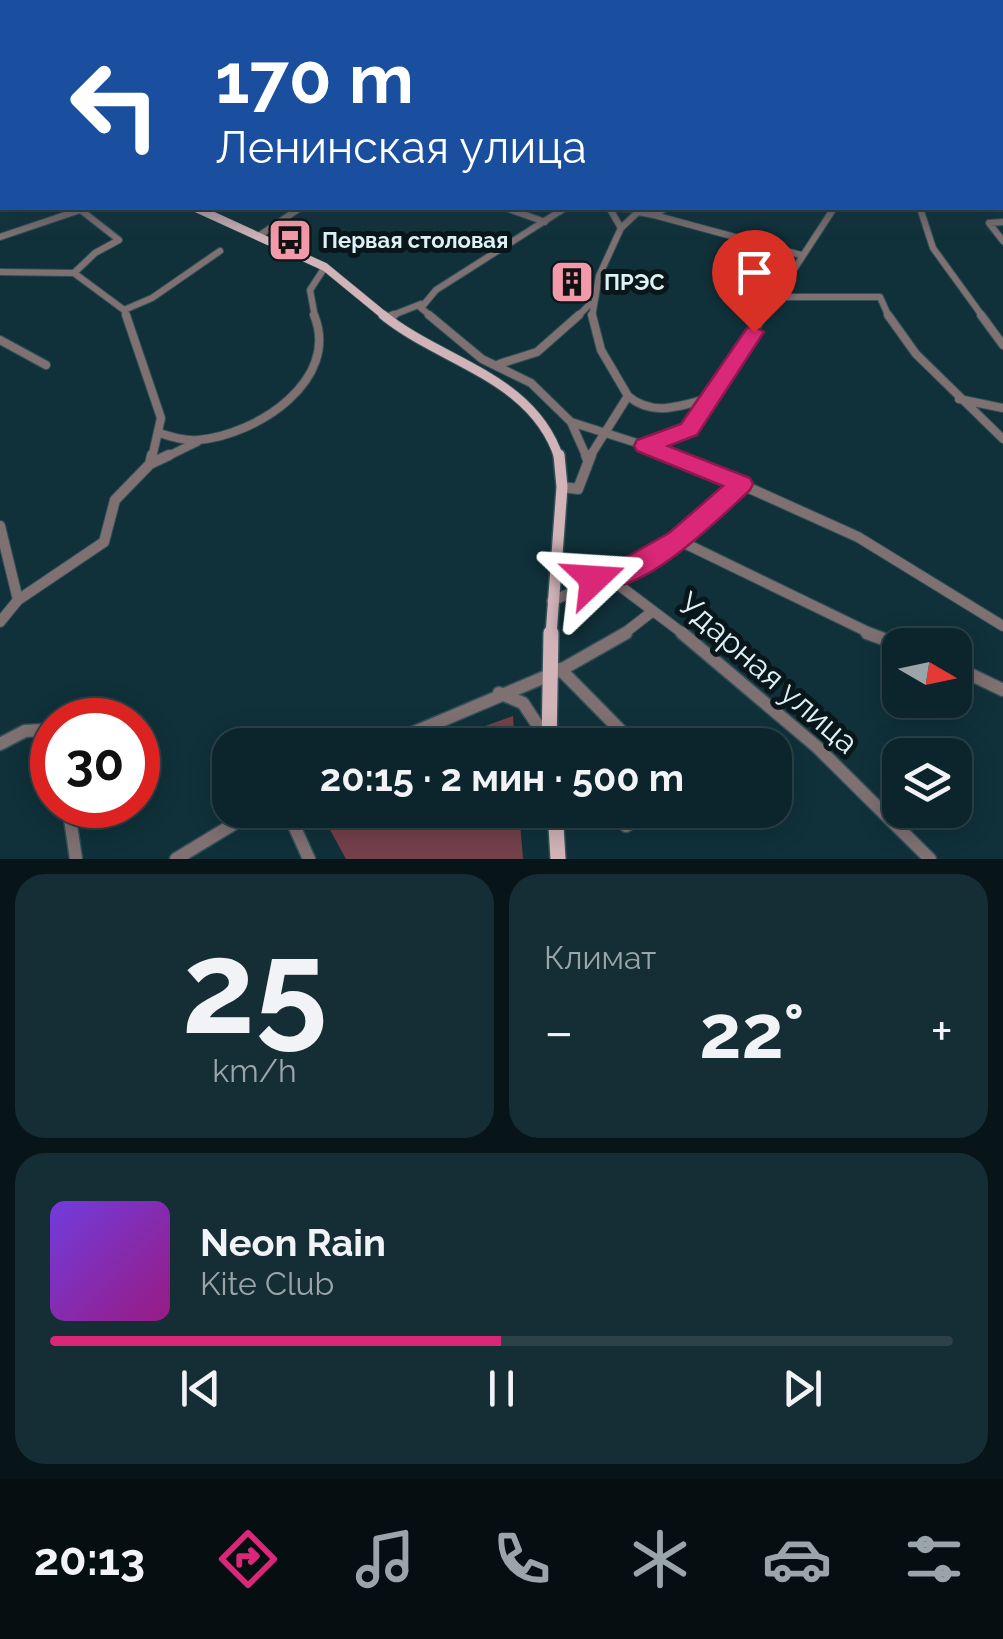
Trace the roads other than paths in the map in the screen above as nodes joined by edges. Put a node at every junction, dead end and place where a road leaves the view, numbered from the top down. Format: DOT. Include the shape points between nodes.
graph roads {
  1 [pos="81,210"];
  2 [pos="85,210"];
  3 [pos="201,210"];
  4 [pos="297,210"];
  5 [pos="512,210"];
  6 [pos="562,210"];
  7 [pos="610,210"];
  8 [pos="641,210"];
  9 [pos="663,210"];
  10 [pos="833,210"];
  11 [pos="921,210"];
  12 [pos="654,215"];
  13 [pos="545,222"];
  14 [pos="1003,222"];
  15 [pos="621,228"];
  16 [pos="260,235"];
  17 [pos="0,237"];
  18 [pos="1003,242"];
  19 [pos="220,251"];
  20 [pos="801,256"];
  21 [pos="325,267"];
  22 [pos="0,272"];
  23 [pos="74,272"];
  24 [pos="774,296"];
  25 [pos="421,304"];
  26 [pos="590,304"];
  27 [pos="124,310"];
  28 [pos="386,318"];
  29 [pos="0,340"];
  30 [pos="1003,345"];
  31 [pos="477,362"];
  32 [pos="46,365"];
  33 [pos="507,370"];
  34 [pos="506,386"];
  35 [pos="628,396"];
  36 [pos="713,397"];
  37 [pos="959,399"];
  38 [pos="1003,408"];
  39 [pos="571,422"];
  40 [pos="159,432"];
  41 [pos="608,432"];
  42 [pos="204,439"];
  43 [pos="1003,439"];
  44 [pos="645,446"];
  45 [pos="588,460"];
  46 [pos="150,464"];
  47 [pos="741,484"];
  48 [pos="562,487"];
  49 [pos="0,526"];
  50 [pos="678,540"];
  51 [pos="608,576"];
  52 [pos="18,600"];
  53 [pos="552,601"];
  54 [pos="653,612"];
  55 [pos="0,622"];
  56 [pos="1003,626"];
  57 [pos="882,638"];
  58 [pos="554,670"];
  59 [pos="972,675"];
  60 [pos="1003,690"];
  61 [pos="499,694"];
  62 [pos="422,728"];
  63 [pos="539,728"];
  64 [pos="551,728"];
  65 [pos="617,728"];
  66 [pos="30,731"];
  67 [pos="0,744"];
  68 [pos="71,828"];
  69 [pos="227,828"];
  70 [pos="295,828"];
  71 [pos="555,828"];
  72 [pos="76,859"];
  73 [pos="176,859"];
  74 [pos="309,859"];
  75 [pos="558,859"];
  76 [pos="930,859"];
  1 -- 17 [label="street"];
  2 -- 23 [label="street" via="119,240"];
  3 -- 16 [label="main road"];
  4 -- 16 [label="street"];
  5 -- 13 [label="street"];
  6 -- 13 [label="street"];
  7 -- 15 [label="street"];
  8 -- 12 [label="street"];
  8 -- 15 [label="street"];
  9 -- 12 [label="street"];
  10 -- 20 [label="street"];
  11 -- 30 [label="street" via="933,248"];
  12 -- 20 [label="street"];
  13 -- 25 [label="street"];
  14 -- 18 [label="street" via="989,222"];
  15 -- 26 [label="street"];
  16 -- 21 [label="main road"];
  19 -- 27 [label="street"];
  20 -- 24 [label="street"];
  21 -- 28 [label="main road"];
  21 -- 42 [label="street" via="307,295 323,348 313,377 276,408"];
  22 -- 23 [label="street"];
  23 -- 27 [label="street"];
  24 -- 36 [label="street"];
  24 -- 37 [label="street" via="880,297 894,328"];
  25 -- 28 [label="street"];
  25 -- 31 [label="street"];
  26 -- 31 [label="street" via="529,357"];
  26 -- 35 [label="street" via="599,353"];
  27 -- 40 [label="street" via="161,418"];
  28 -- 31 [label="main road" via="408,335"];
  29 -- 32 [label="street"];
  31 -- 33 [label="street"];
  31 -- 34 [label="main road"];
  33 -- 34 [label="street"];
  33 -- 39 [label="street"];
  34 -- 48 [label="main road" via="535,412 560,454"];
  35 -- 36 [label="street" via="642,408"];
  35 -- 41 [label="street"];
  36 -- 44 [label="street" via="689,430"];
  37 -- 38 [label="street"];
  37 -- 43 [label="street"];
  39 -- 41 [label="street"];
  39 -- 45 [label="street"];
  40 -- 42 [label="street"];
  40 -- 46 [label="street"];
  41 -- 44 [label="street"];
  41 -- 45 [label="street"];
  42 -- 46 [label="street"];
  44 -- 47 [label="street"];
  45 -- 48 [label="street" via="578,488"];
  46 -- 52 [label="street" via="115,500 104,542"];
  47 -- 50 [label="street"];
  47 -- 56 [label="street" via="858,537"];
  48 -- 53 [label="main road"];
  49 -- 52 [label="street"];
  50 -- 51 [label="street"];
  50 -- 57 [label="street"];
  51 -- 53 [label="street"];
  51 -- 54 [label="street, Ударная улица"];
  52 -- 55 [label="street"];
  53 -- 58 [label="main road"];
  54 -- 58 [label="street" via="586,660"];
  54 -- 76 [label="street, Ударная улица" via="776,711"];
  58 -- 61 [label="street"];
  58 -- 64 [label="main road"];
  58 -- 65 [label="street"];
  59 -- 60 [label="street"];
  61 -- 62 [label="street"];
  61 -- 63 [label="street" via="522,703"];
  66 -- 67 [label="street"];
  68 -- 72 [label="street"];
  69 -- 73 [label="street"];
  70 -- 74 [label="street"];
  71 -- 75 [label="main road"];
}
